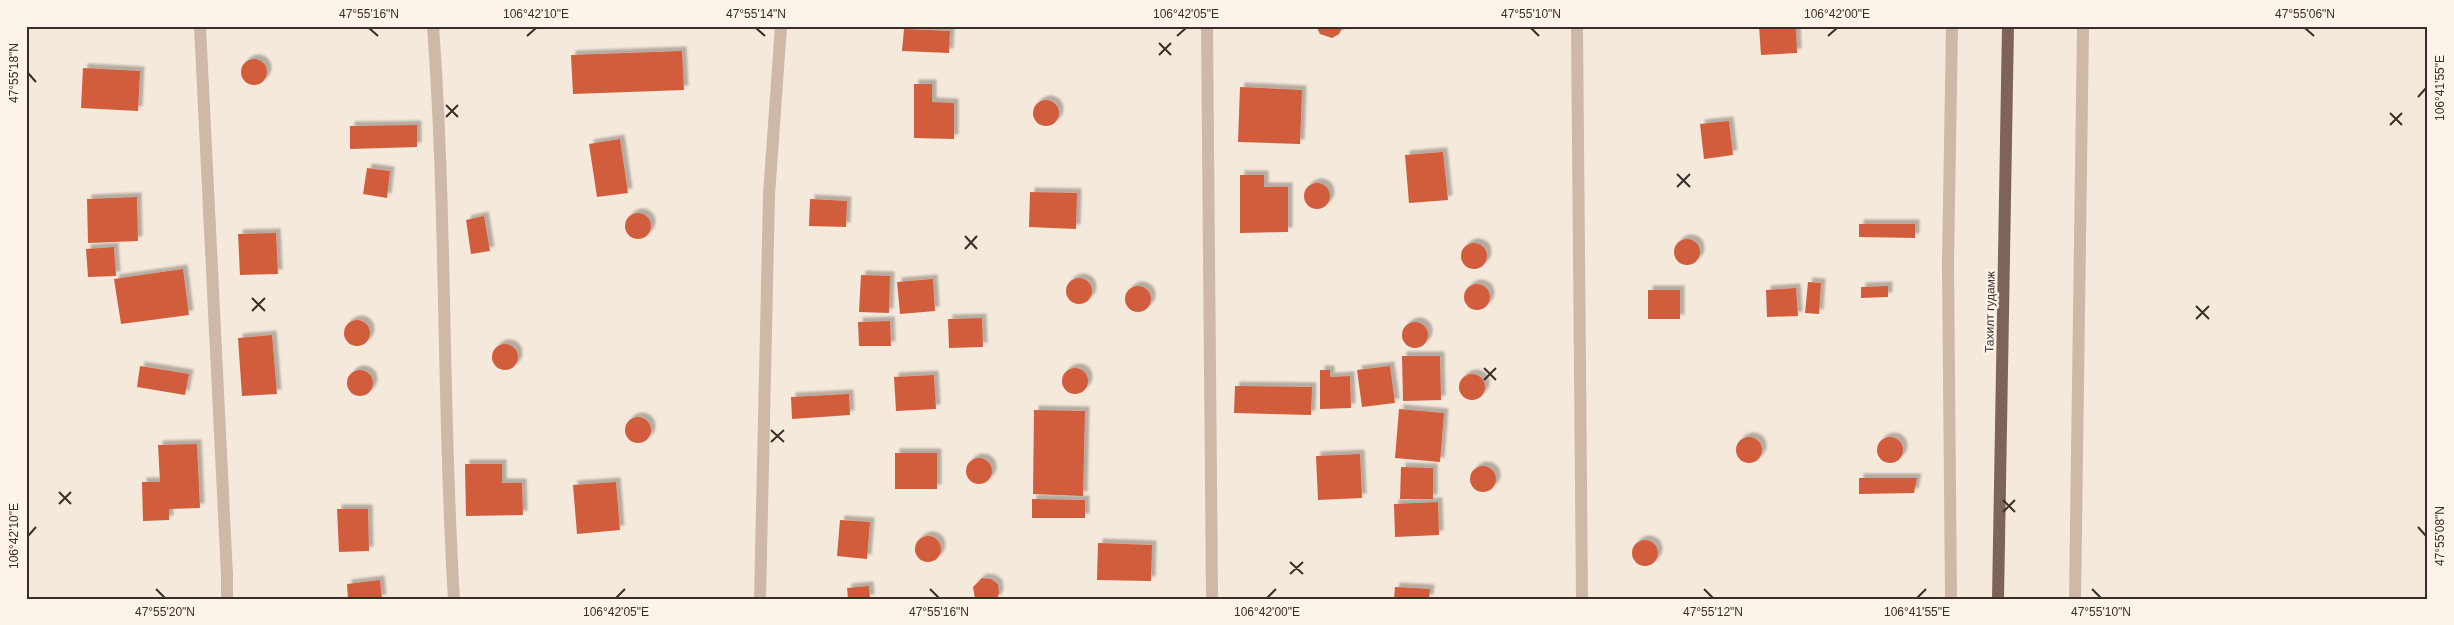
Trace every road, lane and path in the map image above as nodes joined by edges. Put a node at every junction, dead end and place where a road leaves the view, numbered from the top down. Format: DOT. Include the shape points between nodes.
graph roads {
  1 [pos="200,26"];
  2 [pos="433,26"];
  3 [pos="781,26"];
  4 [pos="1207,26"];
  5 [pos="1577,26"];
  6 [pos="1952,26"];
  7 [pos="2008,26"];
  8 [pos="2083,26"];
  9 [pos="226,599"];
  10 [pos="454,599"];
  11 [pos="760,599"];
  12 [pos="1212,599"];
  13 [pos="1582,599"];
  14 [pos="1951,599"];
  15 [pos="1998,599"];
  16 [pos="2074,599"];
  1 -- 9 [label="street"];
  2 -- 10 [label="street" via="440,129 447,449"];
  3 -- 11 [label="street" via="769,195"];
  4 -- 12 [label="street"];
  5 -- 13 [label="street"];
  6 -- 14 [label="street" via="1948,264"];
  7 -- 15 [label="main road, Тахилт гудамж"];
  8 -- 16 [label="street"];
}
